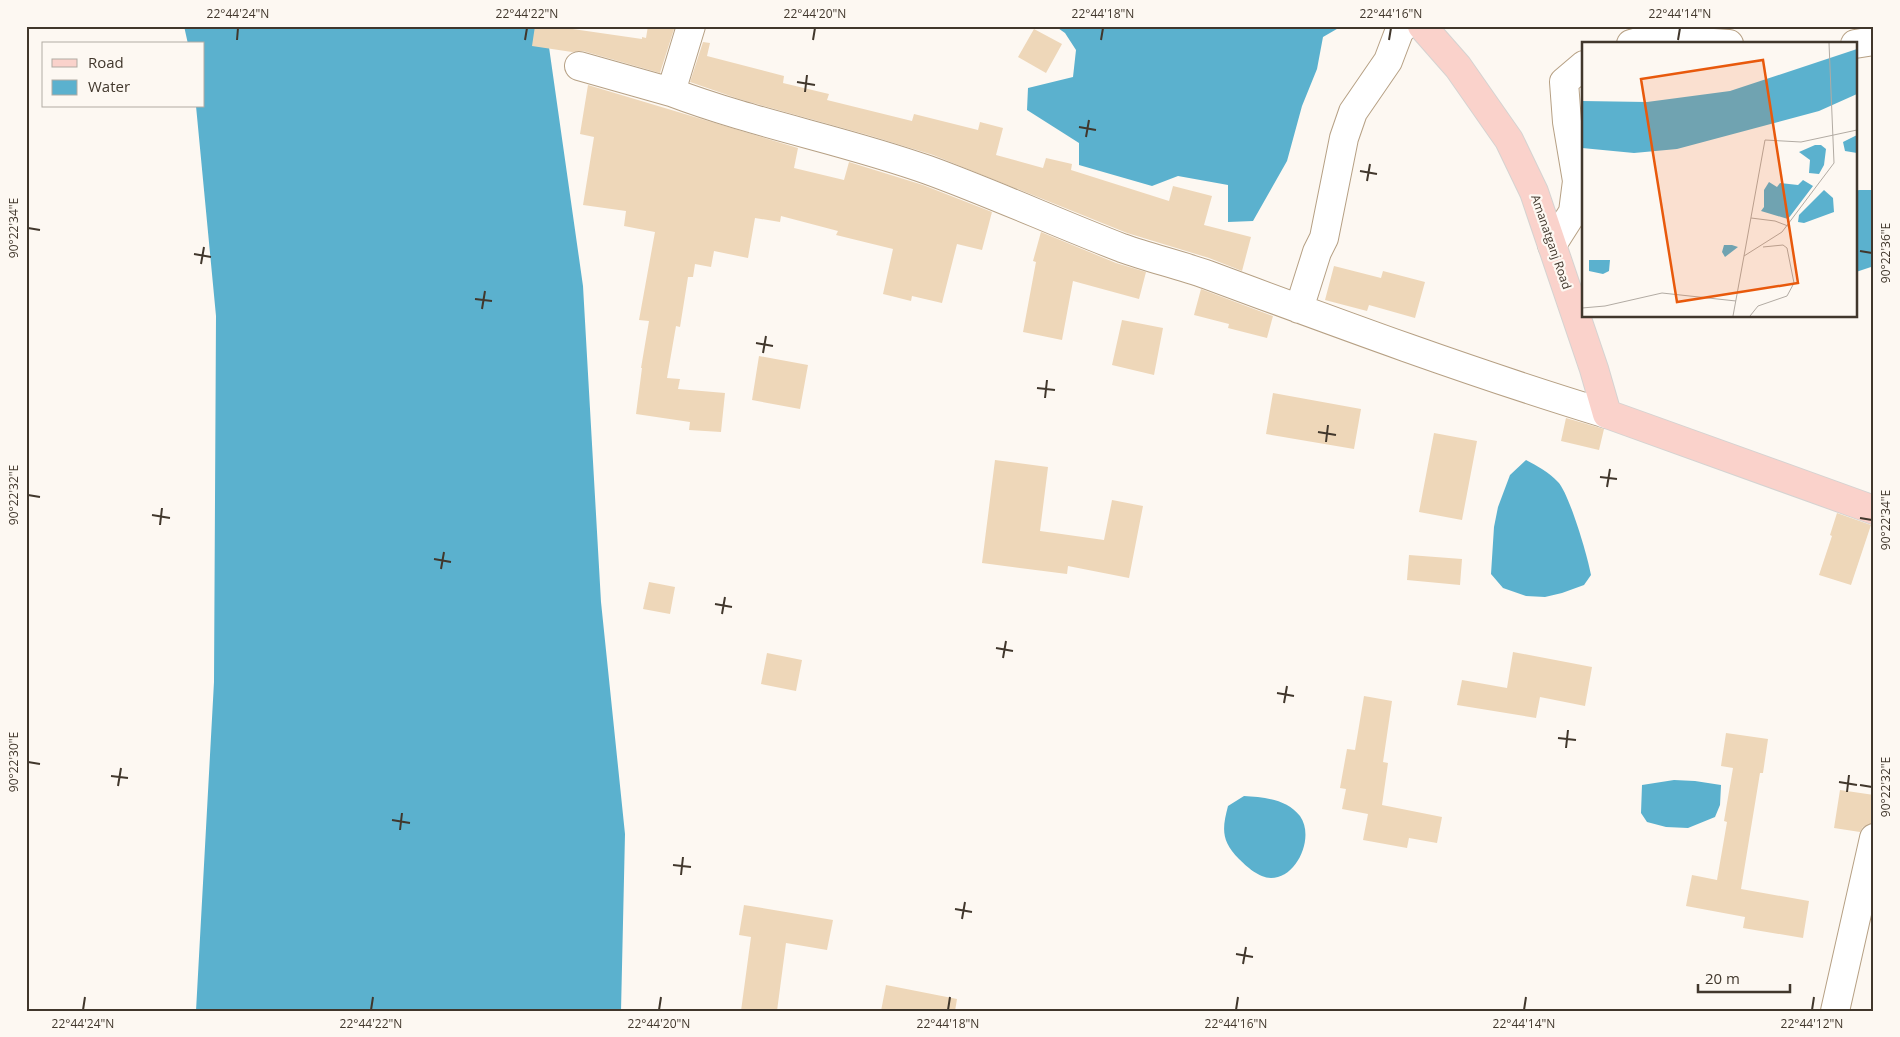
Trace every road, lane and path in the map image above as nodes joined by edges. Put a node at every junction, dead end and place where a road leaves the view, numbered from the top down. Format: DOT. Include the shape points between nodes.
graph roads {
  1 [pos="691,26"];
  2 [pos="1404,26"];
  3 [pos="1422,26"];
  4 [pos="1874,41"];
  5 [pos="1638,42"];
  6 [pos="1697,42"];
  7 [pos="1858,44"];
  8 [pos="579,66"];
  9 [pos="1582,67"];
  10 [pos="671,92"];
  11 [pos="1552,245"];
  12 [pos="1299,309"];
  13 [pos="1607,414"];
  14 [pos="1874,510"];
  15 [pos="1874,838"];
  16 [pos="1835,1011"];
  1 -- 10 [label="street"];
  2 -- 12 [label="street" via="1388,61 1353,112 1344,138 1324,238"];
  3 -- 11 [label="main road, Amanatganj Road" via="1458,67 1509,140 1534,192"];
  4 -- 7 [label="street"];
  5 -- 6 [label="street" via="1649,39"];
  8 -- 10 [label="street"];
  9 -- 11 [label="street" via="1564,82 1577,180 1573,212"];
  10 -- 12 [label="street" via="927,170 1124,248"];
  11 -- 13 [label="main road, Amanatganj Road"];
  12 -- 13 [label="street"];
  13 -- 14 [label="main road"];
  15 -- 16 [label="street"];
}
